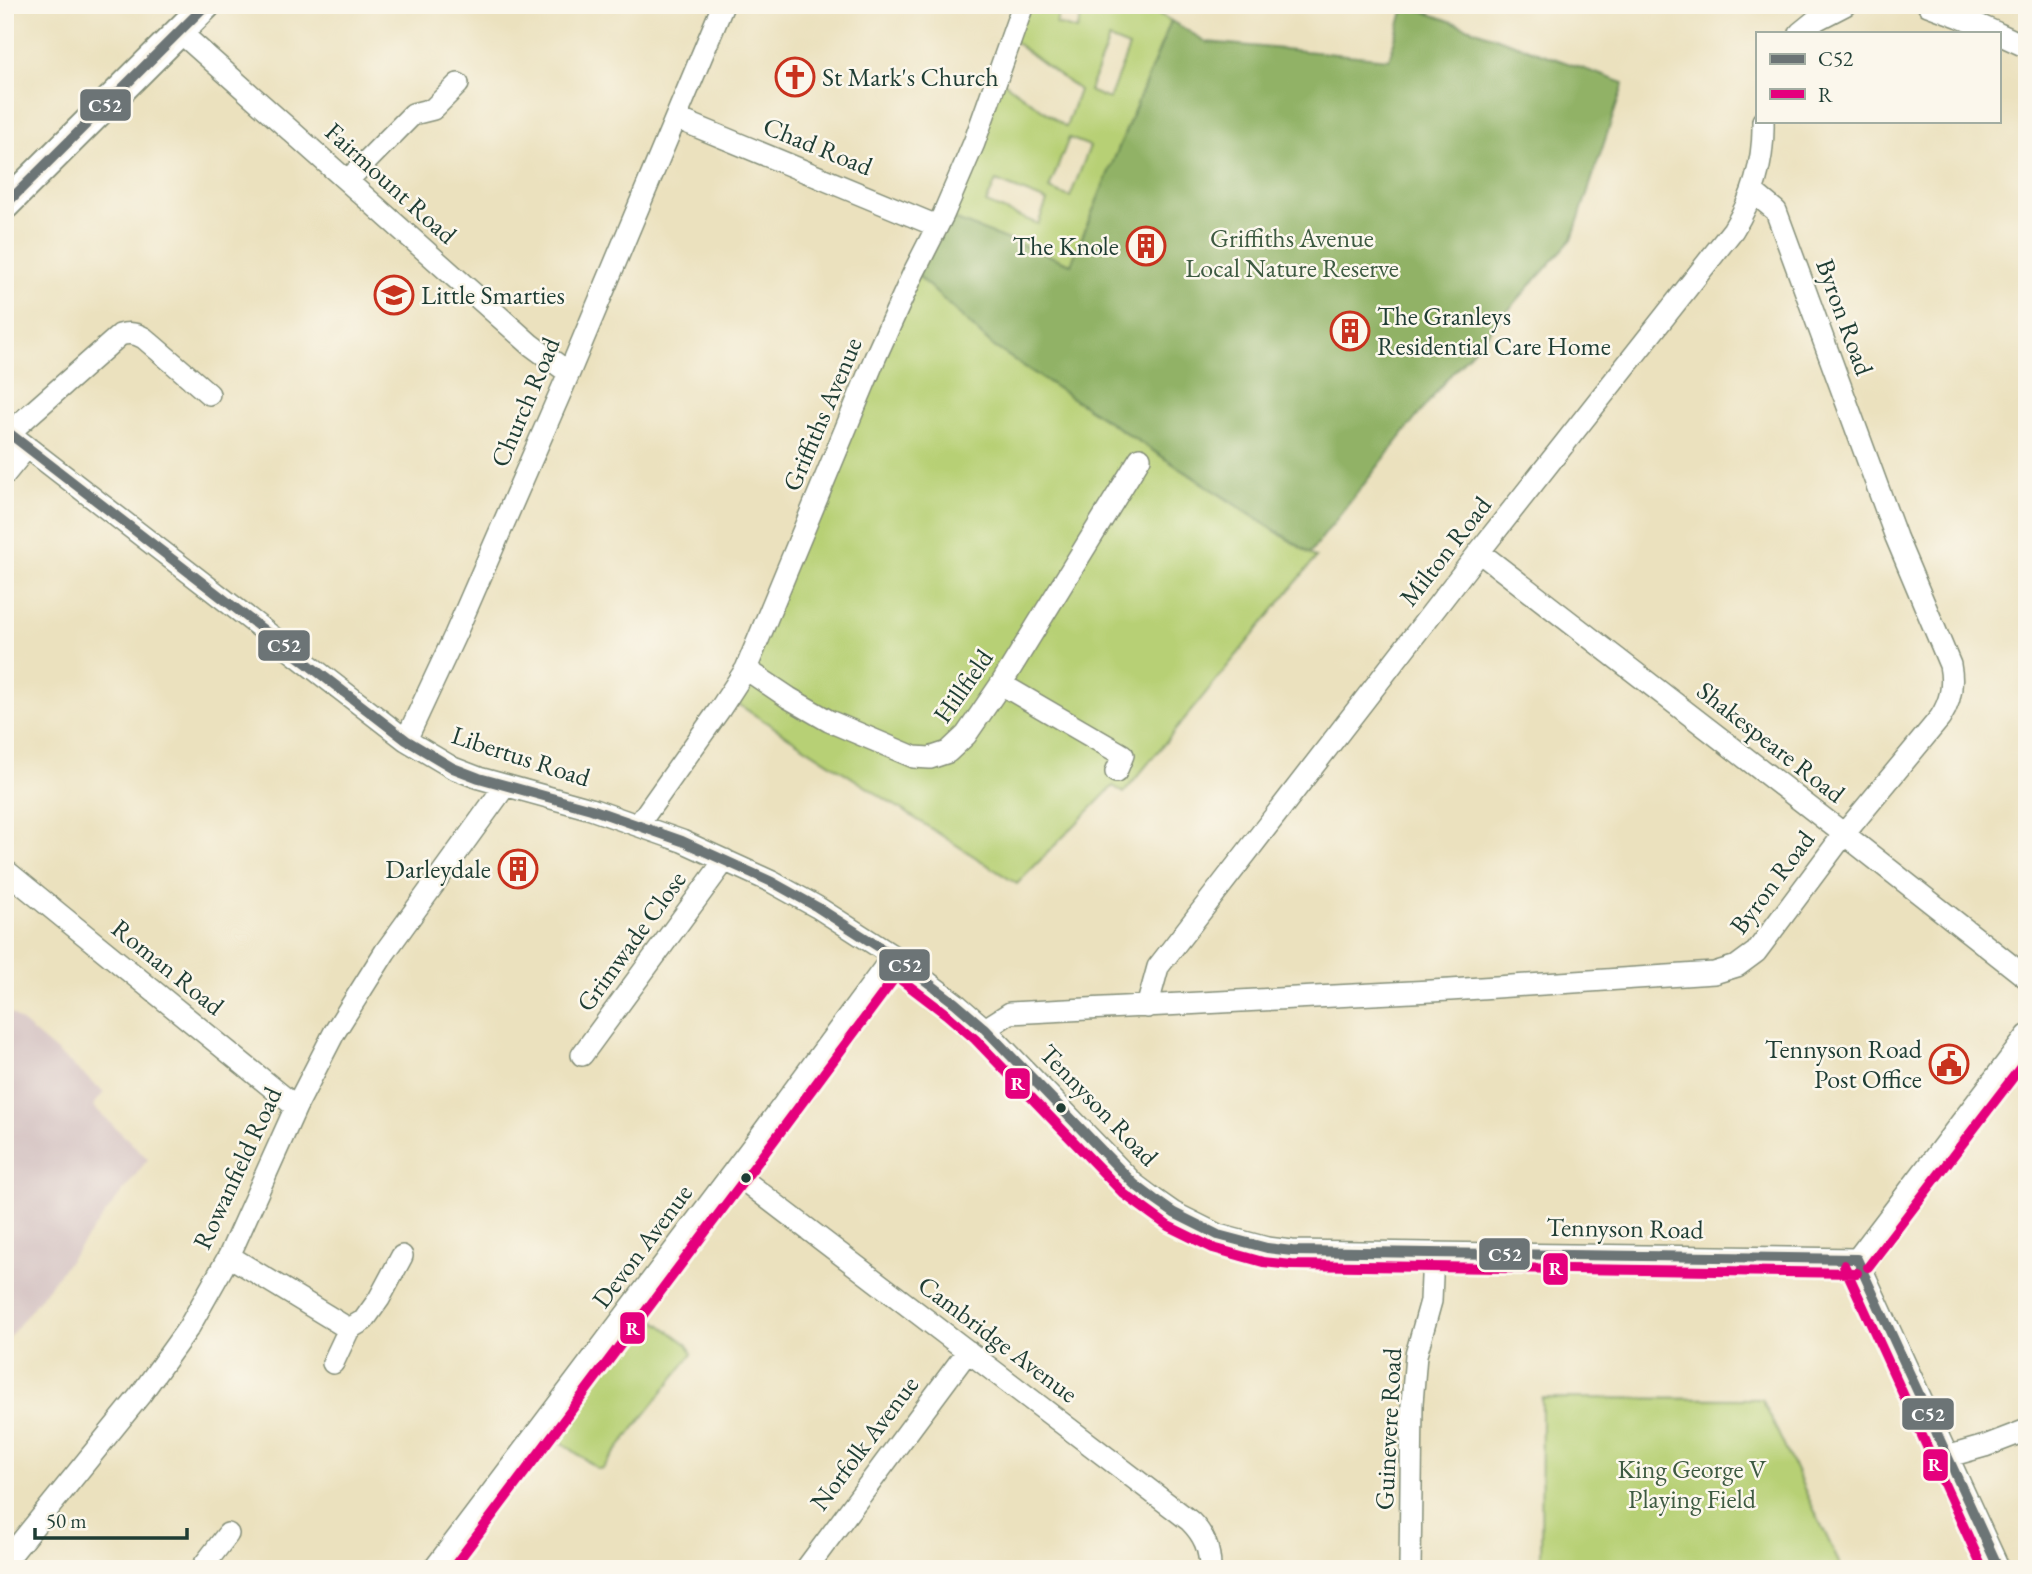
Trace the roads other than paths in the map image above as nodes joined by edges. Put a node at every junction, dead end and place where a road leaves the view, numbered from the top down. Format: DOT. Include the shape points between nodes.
graph roads {
  1 [pos="206,5"];
  2 [pos="723,5"];
  3 [pos="1023,5"];
  4 [pos="1928,5"];
  5 [pos="1834,7"];
  6 [pos="180,32"];
  7 [pos="1801,32"];
  8 [pos="1994,32"];
  9 [pos="2000,35"];
  10 [pos="2027,47"];
  11 [pos="458,83"];
  12 [pos="676,118"];
  13 [pos="1763,122"];
  14 [pos="347,181"];
  15 [pos="1752,191"];
  16 [pos="5,205"];
  17 [pos="937,226"];
  18 [pos="569,373"];
  19 [pos="209,394"];
  20 [pos="7,432"];
  21 [pos="27,447"];
  22 [pos="1140,458"];
  23 [pos="5,474"];
  24 [pos="1479,552"];
  25 [pos="746,669"];
  26 [pos="1001,684"];
  27 [pos="406,740"];
  28 [pos="1116,772"];
  29 [pos="505,786"];
  30 [pos="638,825"];
  31 [pos="1844,834"];
  32 [pos="725,860"];
  33 [pos="5,870"];
  34 [pos="892,956"];
  35 [pos="2027,978"];
  36 [pos="1147,1007"];
  37 [pos="985,1029"];
  38 [pos="2027,1036"];
  39 [pos="582,1055"];
  40 [pos="296,1107"];
  41 [pos="733,1172"];
  42 [pos="1433,1253"];
  43 [pos="402,1255"];
  44 [pos="229,1256"];
  45 [pos="1857,1259"];
  46 [pos="349,1329"];
  47 [pos="968,1351"];
  48 [pos="333,1363"];
  49 [pos="2027,1430"];
  50 [pos="1946,1457"];
  51 [pos="228,1534"];
  52 [pos="5,1562"];
  53 [pos="1210,1567"];
  54 [pos="201,1569"];
  55 [pos="434,1569"];
  56 [pos="806,1569"];
  57 [pos="1410,1569"];
  58 [pos="1999,1569"];
  1 -- 6 [label="main road"];
  2 -- 12 [label="street, Church Road"];
  3 -- 17 [label="street, Griffiths Avenue" via="974,143"];
  4 -- 8 [label="street"];
  5 -- 7 [label="street"];
  6 -- 14 [label="street, Fairmount Road"];
  6 -- 16 [label="main road"];
  9 -- 10 [label="street"];
  11 -- 14 [label="street" via="433,109 413,114"];
  12 -- 17 [label="street, Chad Road"];
  12 -- 18 [label="street, Church Road"];
  13 -- 15 [label="street, Milton Road" via="1762,151"];
  14 -- 18 [label="street, Fairmount Road" via="531,345"];
  15 -- 24 [label="street, Milton Road" via="1733,230"];
  15 -- 31 [label="street, Byron Road" via="1776,211 1896,537 1950,665 1951,692 1940,718"];
  17 -- 25 [label="street, Griffiths Avenue" via="875,358"];
  18 -- 27 [label="street, Church Road"];
  19 -- 20 [label="street" via="144,338 126,333"];
  20 -- 21 [label="street, Libertus Road"];
  21 -- 23 [label="street"];
  21 -- 27 [label="street, Libertus Road"];
  22 -- 26 [label="street, Hillfield"];
  24 -- 31 [label="street, Shakespeare Road"];
  24 -- 36 [label="street, Milton Road" via="1158,967"];
  25 -- 26 [label="street, Hillfield" via="829,721 922,758 948,752 961,741"];
  25 -- 30 [label="street, Griffiths Avenue"];
  26 -- 28 [label="street" via="1123,755"];
  27 -- 29 [label="street, Libertus Road" via="453,768"];
  29 -- 30 [label="street, Libertus Road"];
  29 -- 40 [label="street, Rowanfield Road" via="371,973"];
  30 -- 32 [label="street, Libertus Road"];
  31 -- 35 [label="street, Shakespeare Road"];
  31 -- 36 [label="street, Byron Road" via="1756,952 1714,973"];
  32 -- 34 [label="street, Libertus Road" via="817,907"];
  32 -- 39 [label="street, Grimwade Close"];
  33 -- 40 [label="street, Roman Road"];
  34 -- 37 [label="street, Libertus Road"];
  34 -- 41 [label="street, Devon Avenue"];
  36 -- 37 [label="street, Byron Road" via="1010,1013"];
  37 -- 42 [label="street, Tennyson Road" via="1134,1184 1195,1224 1242,1242 1292,1251"];
  38 -- 45 [label="street"];
  40 -- 44 [label="street, Rowanfield Road"];
  41 -- 47 [label="street, Cambridge Avenue"];
  41 -- 55 [label="street, Devon Avenue"];
  42 -- 45 [label="street, Tennyson Road"];
  42 -- 57 [label="street, Guinevere Road" via="1431,1301 1416,1355 1412,1404"];
  43 -- 46 [label="street" via="379,1299 363,1320"];
  44 -- 46 [label="street"];
  44 -- 52 [label="street, Rowanfield Road" via="166,1361"];
  45 -- 50 [label="street"];
  46 -- 48 [label="street"];
  47 -- 53 [label="street, Cambridge Avenue" via="1190,1521 1207,1545"];
  47 -- 56 [label="street, Norfolk Avenue"];
  49 -- 50 [label="street"];
  50 -- 58 [label="street"];
  51 -- 54 [label="street"];
}
